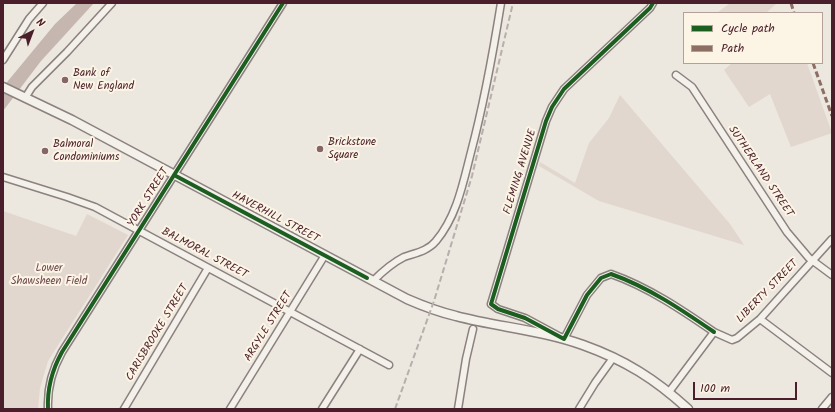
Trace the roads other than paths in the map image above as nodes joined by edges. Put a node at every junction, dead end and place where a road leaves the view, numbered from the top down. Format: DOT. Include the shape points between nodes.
graph roads {
  1 [pos="43,3"];
  2 [pos="112,3"];
  3 [pos="283,3"];
  4 [pos="500,3"];
  5 [pos="653,3"];
  6 [pos="3,60"];
  7 [pos="676,75"];
  8 [pos="3,87"];
  9 [pos="23,96"];
  10 [pos="174,175"];
  11 [pos="3,177"];
  12 [pos="139,231"];
  13 [pos="832,239"];
  14 [pos="325,255"];
  15 [pos="813,260"];
  16 [pos="208,268"];
  17 [pos="832,275"];
  18 [pos="373,281"];
  19 [pos="290,312"];
  20 [pos="760,319"];
  21 [pos="473,329"];
  22 [pos="714,332"];
  23 [pos="564,339"];
  24 [pos="360,349"];
  25 [pos="614,358"];
  26 [pos="389,365"];
  27 [pos="832,373"];
  28 [pos="668,392"];
  29 [pos="832,397"];
  30 [pos="48,409"];
  31 [pos="124,409"];
  32 [pos="230,409"];
  33 [pos="322,409"];
  34 [pos="458,409"];
  35 [pos="579,409"];
  36 [pos="688,409"];
  37 [pos="822,409"];
  1 -- 6 [label="street" via="29,19"];
  2 -- 9 [label="street"];
  3 -- 10 [label="street, YORK STREET"];
  4 -- 18 [label="street" via="482,108 454,211 432,246 403,258"];
  5 -- 23 [label="street, FLEMING AVENUE" via="564,89 552,107 491,304 525,318"];
  7 -- 15 [label="street, SUTHERLAND STREET" via="692,87 787,232"];
  8 -- 9 [label="main road, HAVERHILL STREET"];
  9 -- 10 [label="main road, HAVERHILL STREET"];
  10 -- 12 [label="street, YORK STREET"];
  10 -- 14 [label="main road, HAVERHILL STREET"];
  11 -- 12 [label="street, BALMORAL STREET" via="91,205"];
  12 -- 16 [label="street, BALMORAL STREET"];
  12 -- 30 [label="street, YORK STREET" via="62,352 50,381"];
  13 -- 15 [label="street, LIBERTY STREET"];
  14 -- 18 [label="main road, HAVERHILL STREET"];
  14 -- 19 [label="street, ARGYLE STREET"];
  15 -- 17 [label="street, SUTHERLAND STREET"];
  15 -- 20 [label="street, LIBERTY STREET"];
  16 -- 19 [label="street, BALMORAL STREET"];
  16 -- 31 [label="street, CARISBROOKE STREET"];
  18 -- 23 [label="main road, HAVERHILL STREET" via="407,299 446,313"];
  19 -- 24 [label="street, BALMORAL STREET"];
  19 -- 32 [label="street, ARGYLE STREET"];
  20 -- 22 [label="street, LIBERTY STREET" via="732,340"];
  20 -- 27 [label="street"];
  21 -- 34 [label="street"];
  22 -- 23 [label="street" via="680,308 625,279 610,274 601,278 587,295"];
  22 -- 28 [label="street"];
  23 -- 25 [label="main road, HAVERHILL STREET"];
  24 -- 26 [label="street, BALMORAL STREET"];
  24 -- 33 [label="street"];
  25 -- 28 [label="main road, HAVERHILL STREET" via="650,377"];
  25 -- 35 [label="street"];
  28 -- 36 [label="main road, HAVERHILL STREET"];
  29 -- 37 [label="street"];
}
